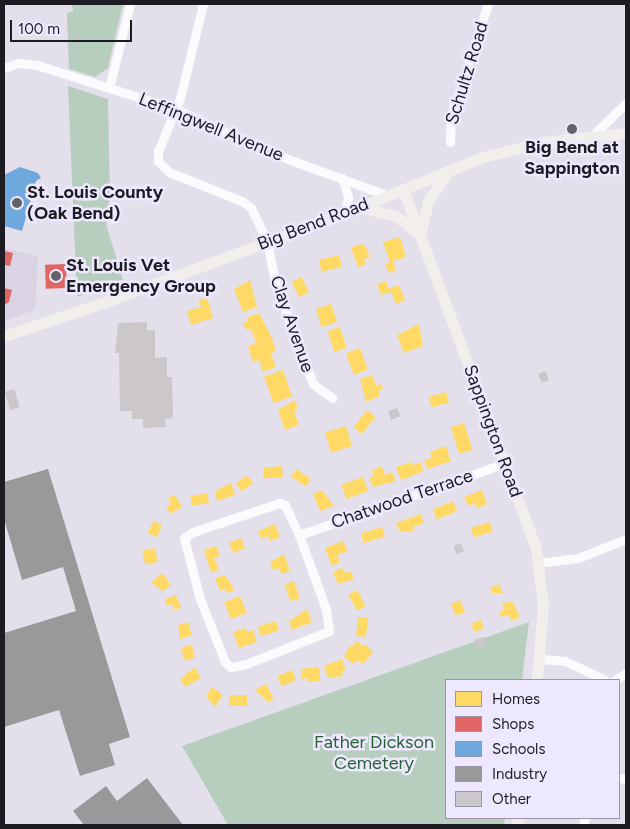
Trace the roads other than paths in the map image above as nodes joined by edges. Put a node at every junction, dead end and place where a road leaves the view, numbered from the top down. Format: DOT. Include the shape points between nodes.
graph roads {
  1 [pos="130,4"];
  2 [pos="203,4"];
  3 [pos="488,4"];
  4 [pos="5,67"];
  5 [pos="109,88"];
  6 [pos="626,103"];
  7 [pos="176,110"];
  8 [pos="626,133"];
  9 [pos="590,138"];
  10 [pos="450,142"];
  11 [pos="450,170"];
  12 [pos="342,178"];
  13 [pos="403,188"];
  14 [pos="386,195"];
  15 [pos="358,207"];
  16 [pos="345,213"];
  17 [pos="420,234"];
  18 [pos="267,241"];
  19 [pos="4,336"];
  20 [pos="332,398"];
  21 [pos="506,463"];
  22 [pos="299,535"];
  23 [pos="626,539"];
  24 [pos="538,563"];
  25 [pos="540,659"];
  26 [pos="537,679"];
  27 [pos="603,679"];
  1 -- 5 [label="street"];
  2 -- 7 [label="street"];
  3 -- 10 [label="street, Schultz Road" via="451,115"];
  4 -- 5 [label="street, Leffingwell Avenue" via="18,63 37,65"];
  5 -- 7 [label="street, Leffingwell Avenue"];
  6 -- 9 [label="street"];
  7 -- 12 [label="street, Leffingwell Avenue" via="266,150"];
  7 -- 18 [label="street, Clay Avenue" via="158,151 160,166 247,204"];
  8 -- 9 [label="main road, Big Bend Road"];
  9 -- 11 [label="main road, Big Bend Road" via="543,142"];
  11 -- 13 [label="main road, Big Bend Road"];
  11 -- 17 [label="main road" via="428,201"];
  12 -- 14 [label="street, Leffingwell Avenue"];
  12 -- 16 [label="street" via="348,197"];
  13 -- 14 [label="main road, Big Bend Road"];
  13 -- 17 [label="main road, Sappington Road"];
  14 -- 15 [label="main road, Big Bend Road"];
  15 -- 16 [label="main road, Big Bend Road"];
  15 -- 17 [label="main road" via="394,215"];
  16 -- 18 [label="main road, Big Bend Road"];
  17 -- 21 [label="main road, Sappington Road"];
  18 -- 19 [label="main road, Big Bend Road"];
  18 -- 20 [label="street, Clay Avenue" via="275,282 313,384"];
  21 -- 22 [label="street, Chatwood Terrace"];
  21 -- 24 [label="main road, Sappington Road"];
  22 -- 22 [label="street" via="285,505 280,503 193,532 184,538 200,598 225,662 230,667 246,664 329,631 326,609"];
  23 -- 24 [label="street" via="578,558"];
  24 -- 25 [label="main road, Sappington Road" via="543,605"];
  25 -- 26 [label="main road, Sappington Road"];
  25 -- 27 [label="street" via="565,661"];
}
